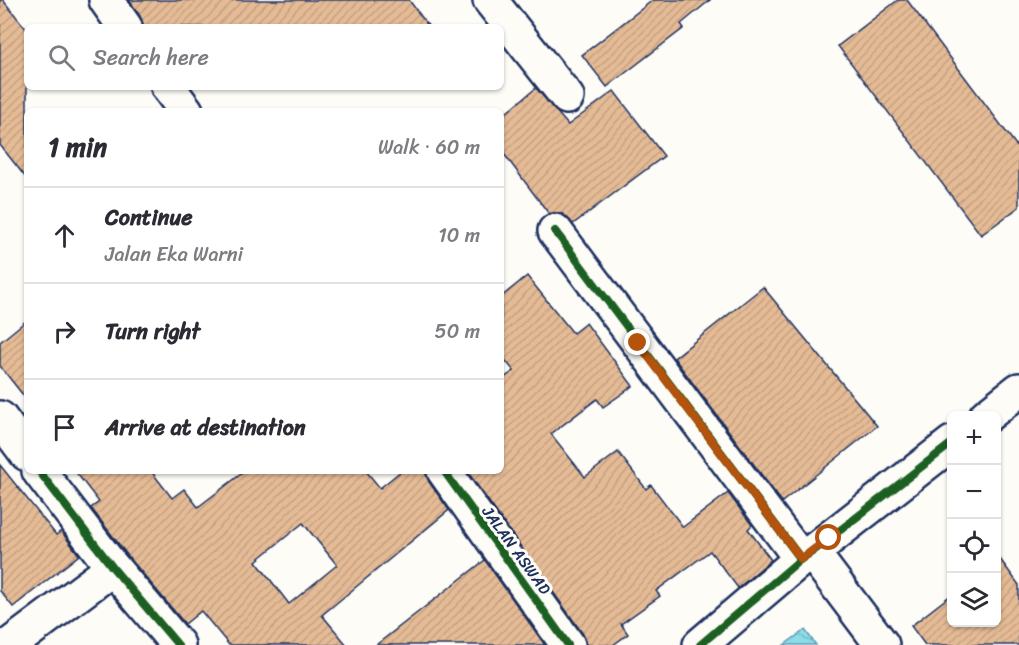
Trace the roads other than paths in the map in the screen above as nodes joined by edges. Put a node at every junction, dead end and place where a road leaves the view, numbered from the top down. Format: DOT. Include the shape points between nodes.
graph roads {
  1 [pos="106,0"];
  2 [pos="490,0"];
  3 [pos="123,24"];
  4 [pos="170,90"];
  5 [pos="567,97"];
  6 [pos="184,108"];
  7 [pos="555,231"];
  8 [pos="1019,390"];
  9 [pos="992,411"];
  10 [pos="0,418"];
  11 [pos="947,446"];
  12 [pos="24,450"];
  13 [pos="41,474"];
  14 [pos="446,474"];
  15 [pos="806,555"];
  16 [pos="112,568"];
  17 [pos="10,645"];
  18 [pos="178,645"];
  19 [pos="568,645"];
  20 [pos="700,645"];
  21 [pos="882,645"];
  1 -- 3 [label="street"];
  2 -- 5 [label="street"];
  4 -- 6 [label="street"];
  7 -- 15 [label="street"];
  8 -- 9 [label="street"];
  10 -- 12 [label="street"];
  11 -- 15 [label="street"];
  13 -- 16 [label="street"];
  14 -- 19 [label="street, JALAN ASWAD"];
  15 -- 20 [label="street"];
  15 -- 21 [label="street"];
  16 -- 17 [label="street"];
  16 -- 18 [label="street"];
}
